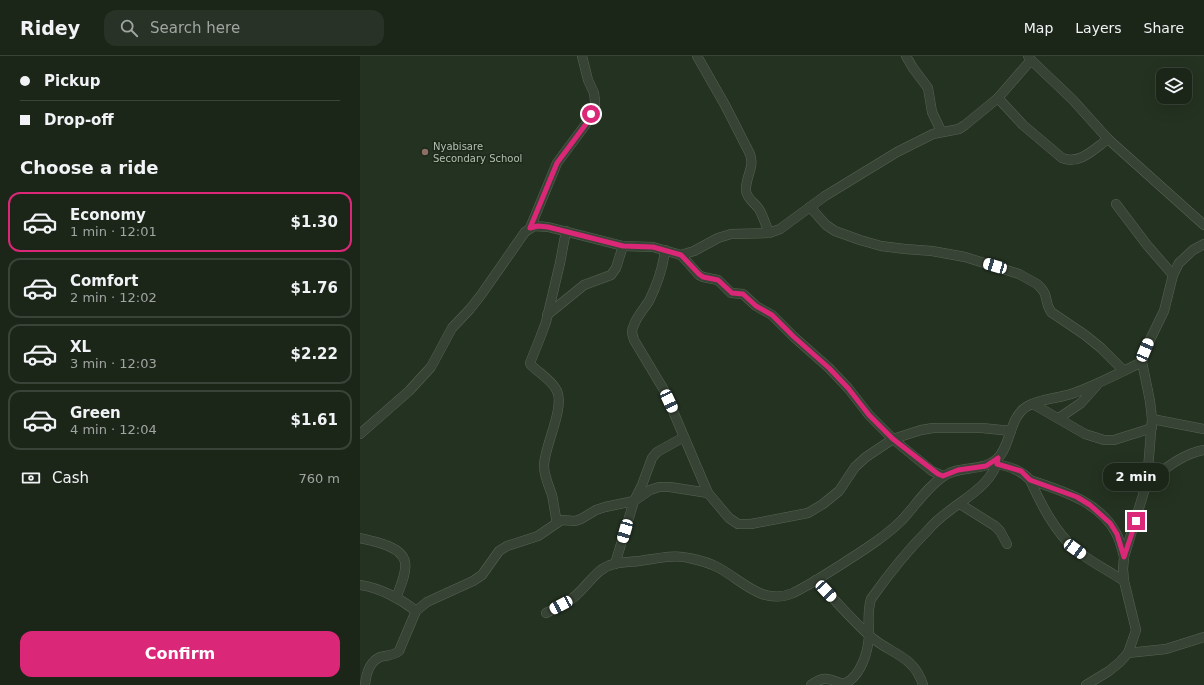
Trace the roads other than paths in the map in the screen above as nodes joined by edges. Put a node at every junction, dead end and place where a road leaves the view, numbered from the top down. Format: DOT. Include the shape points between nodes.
graph roads {
  1 [pos="582,56"];
  2 [pos="697,56"];
  3 [pos="906,56"];
  4 [pos="1029,58"];
  5 [pos="998,98"];
  6 [pos="941,131"];
  7 [pos="1108,139"];
  8 [pos="1116,204"];
  9 [pos="810,207"];
  10 [pos="1204,225"];
  11 [pos="530,228"];
  12 [pos="566,231"];
  13 [pos="769,233"];
  14 [pos="1204,244"];
  15 [pos="623,246"];
  16 [pos="665,250"];
  17 [pos="681,255"];
  18 [pos="1173,275"];
  19 [pos="548,315"];
  20 [pos="1142,362"];
  21 [pos="1124,371"];
  22 [pos="1097,384"];
  23 [pos="1033,404"];
  24 [pos="1059,418"];
  25 [pos="1152,423"];
  26 [pos="1204,429"];
  27 [pos="1011,432"];
  28 [pos="360,434"];
  29 [pos="684,437"];
  30 [pos="893,439"];
  31 [pos="1204,450"];
  32 [pos="998,461"];
  33 [pos="943,476"];
  34 [pos="1030,480"];
  35 [pos="1147,482"];
  36 [pos="708,493"];
  37 [pos="634,501"];
  38 [pos="960,504"];
  39 [pos="556,523"];
  40 [pos="360,538"];
  41 [pos="1006,544"];
  42 [pos="1124,557"];
  43 [pos="615,564"];
  44 [pos="816,580"];
  45 [pos="1124,581"];
  46 [pos="360,585"];
  47 [pos="396,598"];
  48 [pos="416,611"];
  49 [pos="546,613"];
  50 [pos="869,635"];
  51 [pos="1204,637"];
  52 [pos="1128,653"];
  53 [pos="364,682"];
  54 [pos="836,684"];
  55 [pos="811,685"];
  56 [pos="923,685"];
  57 [pos="1086,685"];
  1 -- 11 [label="street" via="594,93 595,106 586,124 557,163"];
  2 -- 13 [label="street" via="726,105 753,160 746,192 759,210"];
  3 -- 6 [label="street" via="928,88 932,112"];
  4 -- 5 [label="street"];
  4 -- 7 [label="street" via="1073,100"];
  5 -- 6 [label="street" via="959,129"];
  5 -- 7 [label="street" via="1023,125 1057,155 1067,160 1085,156"];
  6 -- 9 [label="street" via="897,152"];
  7 -- 10 [label="street"];
  8 -- 18 [label="street"];
  9 -- 13 [label="street" via="780,229"];
  9 -- 21 [label="street" via="835,231 860,240 881,246 965,257 1019,274 1042,289 1051,312 1085,336"];
  11 -- 12 [label="street" via="538,226"];
  11 -- 28 [label="street" via="452,328 431,367 409,391"];
  12 -- 15 [label="street"];
  12 -- 19 [label="street"];
  13 -- 17 [label="street" via="731,234"];
  14 -- 18 [label="street" via="1179,263"];
  15 -- 16 [label="street"];
  15 -- 19 [label="street" via="611,275 584,285"];
  16 -- 17 [label="street"];
  16 -- 29 [label="street" via="656,286 632,332 634,340 664,390"];
  17 -- 30 [label="street" via="703,277 718,280 732,293 743,294 756,306 772,315 829,368"];
  18 -- 20 [label="street" via="1164,311 1147,345"];
  19 -- 39 [label="street" via="530,363 553,385 558,394 554,427 544,466"];
  20 -- 21 [label="street"];
  20 -- 25 [label="street"];
  21 -- 22 [label="street"];
  22 -- 23 [label="street"];
  22 -- 24 [label="street" via="1081,403"];
  23 -- 24 [label="street"];
  23 -- 27 [label="street" via="1020,412"];
  24 -- 25 [label="street" via="1085,434 1104,440 1114,440"];
  25 -- 26 [label="street"];
  25 -- 35 [label="street"];
  27 -- 30 [label="street" via="982,428 933,428"];
  27 -- 32 [label="street"];
  29 -- 36 [label="street"];
  29 -- 37 [label="street" via="657,452 652,458"];
  30 -- 33 [label="street" via="932,471"];
  30 -- 36 [label="street" via="855,467 839,491 811,511 799,516 738,524 729,518"];
  31 -- 35 [label="street" via="1182,458"];
  32 -- 33 [label="street"];
  32 -- 34 [label="street" via="1021,471"];
  32 -- 38 [label="street" via="988,479"];
  33 -- 44 [label="street" via="884,535"];
  34 -- 42 [label="street" via="1077,497 1102,514 1117,534"];
  34 -- 45 [label="street" via="1047,513 1067,541 1086,558"];
  35 -- 42 [label="street"];
  36 -- 37 [label="street" via="659,487"];
  37 -- 39 [label="street" via="596,510 575,521 562,520"];
  37 -- 43 [label="street"];
  38 -- 41 [label="street" via="995,526"];
  38 -- 50 [label="street" via="947,512 908,550 871,599 868,608"];
  39 -- 48 [label="street" via="538,536 499,551 482,575 427,602"];
  40 -- 47 [label="street" via="394,548 402,554 405,570"];
  42 -- 45 [label="street"];
  43 -- 44 [label="street" via="665,557 686,557 719,568 759,593 779,596 791,594"];
  43 -- 49 [label="street" via="606,566 574,597"];
  44 -- 50 [label="street"];
  45 -- 52 [label="street" via="1136,630"];
  46 -- 47 [label="street" via="369,586"];
  47 -- 48 [label="street"];
  48 -- 53 [label="street" via="399,651 376,660 368,670"];
  50 -- 54 [label="street" via="865,654 855,675 844,684"];
  50 -- 56 [label="street" via="909,662 918,672"];
  51 -- 52 [label="street" via="1166,649"];
  52 -- 57 [label="street" via="1109,671"];
  54 -- 55 [label="street" via="824,679"];
}
